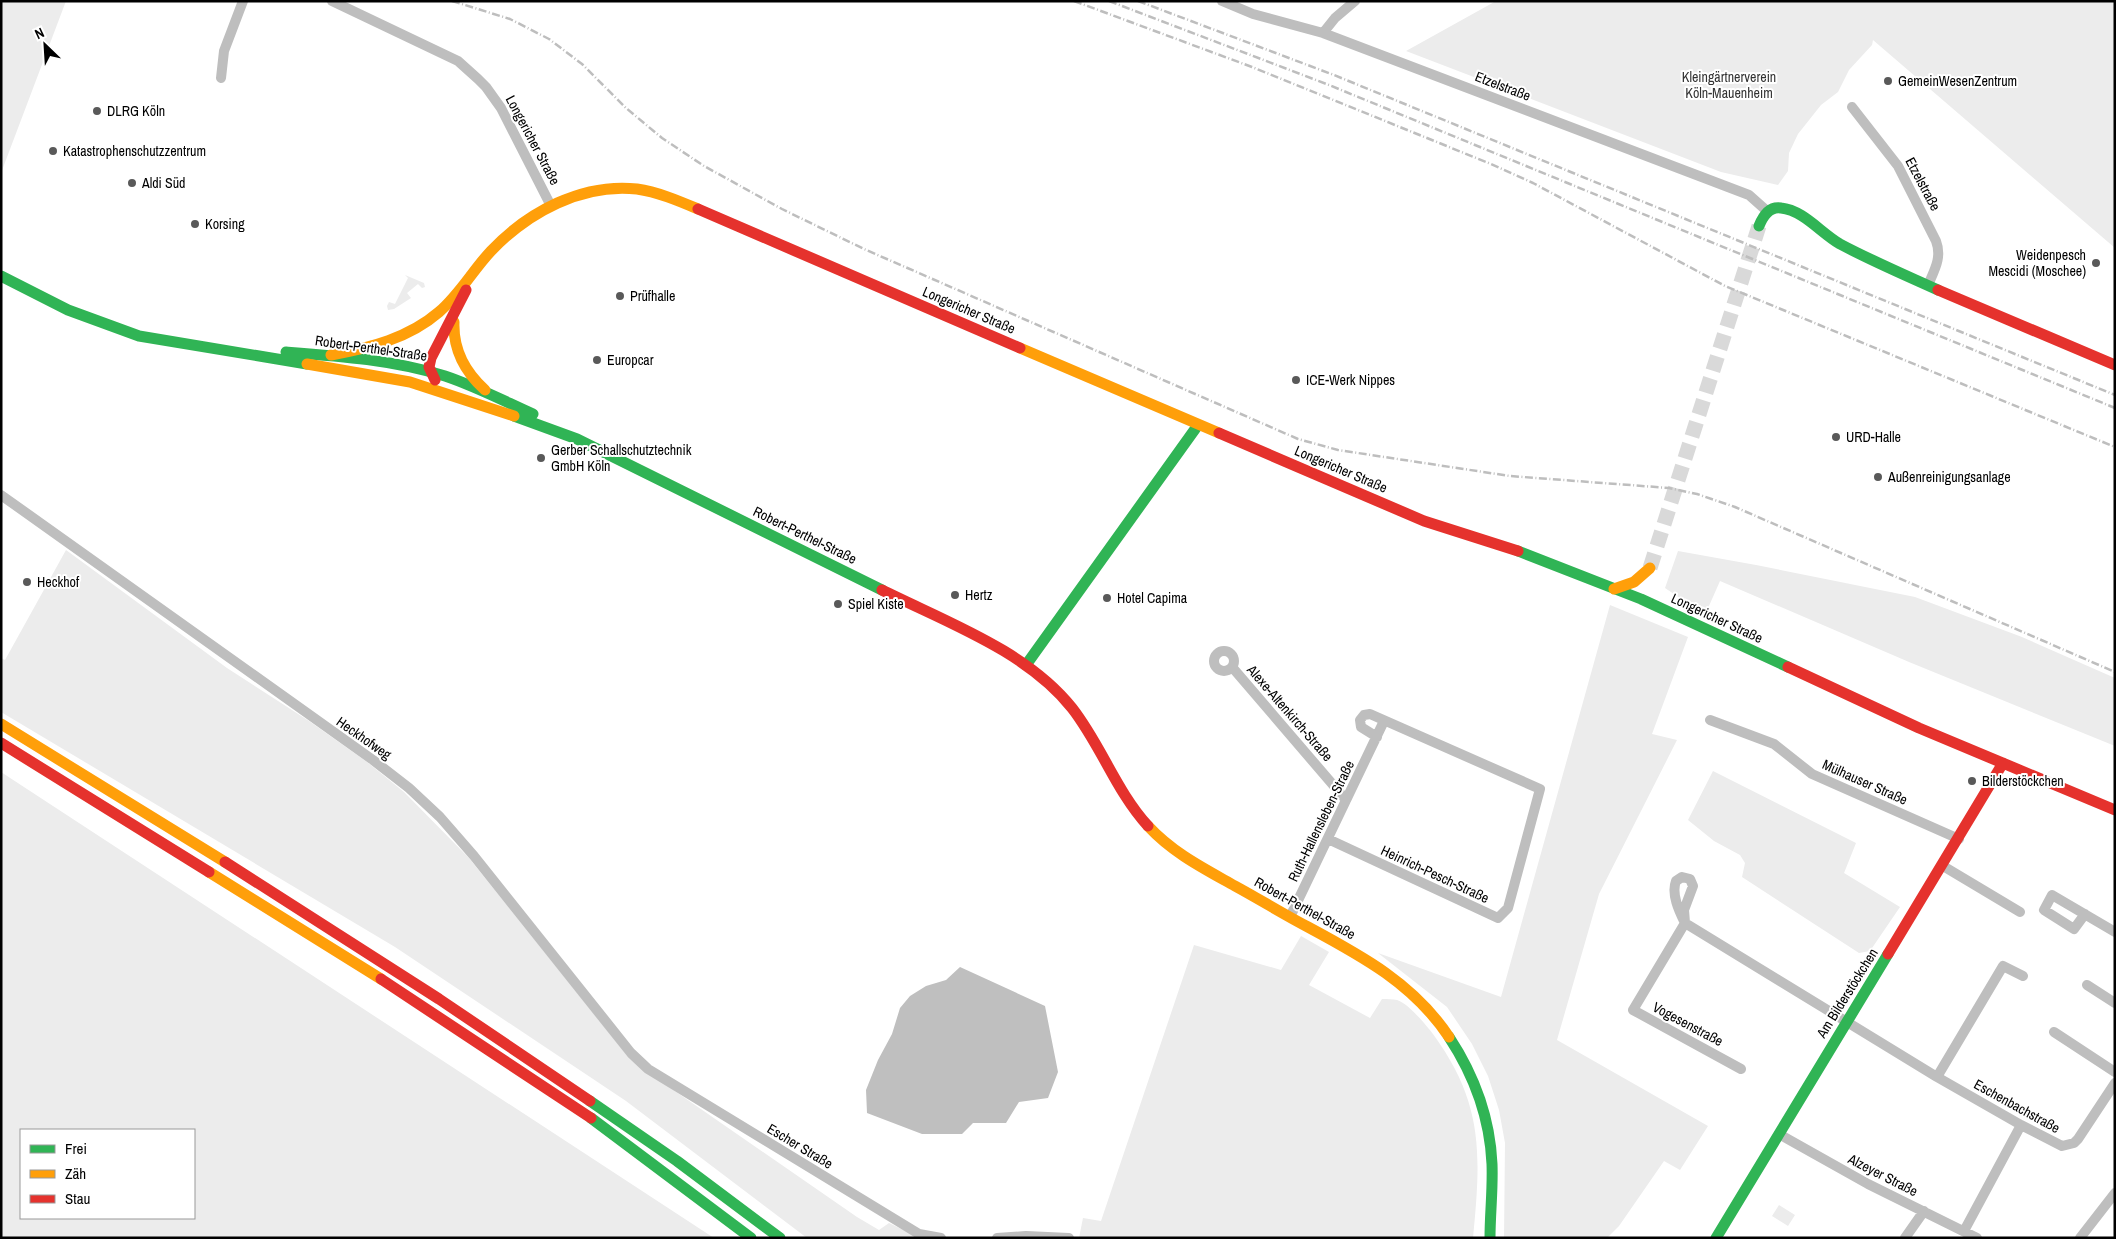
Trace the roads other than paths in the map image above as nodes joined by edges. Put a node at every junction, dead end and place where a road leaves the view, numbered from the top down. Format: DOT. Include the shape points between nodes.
graph roads {
  1 [pos="243,1"];
  2 [pos="332,1"];
  3 [pos="1222,1"];
  4 [pos="1355,1"];
  5 [pos="1323,33"];
  6 [pos="221,78"];
  7 [pos="1852,107"];
  8 [pos="551,206"];
  9 [pos="1767,211"];
  10 [pos="1759,226"];
  11 [pos="476,271"];
  12 [pos="1,276"];
  13 [pos="1928,285"];
  14 [pos="457,310"];
  15 [pos="454,322"];
  16 [pos="184,344"];
  17 [pos="331,355"];
  18 [pos="2115,365"];
  19 [pos="431,372"];
  20 [pos="410,382"];
  21 [pos="490,394"];
  22 [pos="448,395"];
  23 [pos="1198,425"];
  24 [pos="569,435"];
  25 [pos="1,495"];
  26 [pos="1614,588"];
  27 [pos="1641,599"];
  28 [pos="1026,665"];
  29 [pos="1232,667"];
  30 [pos="1710,720"];
  31 [pos="1384,721"];
  32 [pos="1,724"];
  33 [pos="1377,737"];
  34 [pos="1,743"];
  35 [pos="2003,763"];
  36 [pos="1346,800"];
  37 [pos="2115,810"];
  38 [pos="1328,839"];
  39 [pos="1958,839"];
  40 [pos="1943,866"];
  41 [pos="2020,912"];
  42 [pos="2084,914"];
  43 [pos="1290,917"];
  44 [pos="2115,932"];
  45 [pos="2023,976"];
  46 [pos="2086,985"];
  47 [pos="2115,1003"];
  48 [pos="1847,1022"];
  49 [pos="2054,1032"];
  50 [pos="648,1069"];
  51 [pos="1741,1069"];
  52 [pos="2115,1072"];
  53 [pos="1937,1077"];
  54 [pos="2115,1083"];
  55 [pos="2021,1125"];
  56 [pos="1779,1134"];
  57 [pos="2115,1193"];
  58 [pos="1924,1211"];
  59 [pos="1964,1231"];
  60 [pos="751,1238"];
  61 [pos="780,1238"];
  62 [pos="941,1238"];
  63 [pos="997,1238"];
  64 [pos="1068,1238"];
  65 [pos="1488,1238"];
  66 [pos="1716,1238"];
  67 [pos="1905,1238"];
  68 [pos="1976,1238"];
  69 [pos="2080,1238"];
  1 -- 6 [label="street" via="224,51"];
  2 -- 8 [label="street, Longericher Straße" via="458,61 478,79 501,108"];
  3 -- 5 [label="street, Etzelstraße" via="1253,14"];
  4 -- 5 [label="street"];
  5 -- 9 [label="street, Etzelstraße" via="1749,195"];
  7 -- 13 [label="street, Etzelstraße" via="1898,166 1936,241 1939,259"];
  8 -- 11 [label="main road, Longericher Straße" via="509,233"];
  8 -- 23 [label="main road, Longericher Straße" via="606,189 637,189 676,200"];
  9 -- 10 [label="main road"];
  9 -- 13 [label="main road" via="1778,207 1793,212 1833,240"];
  11 -- 14 [label="main road, Longericher Straße"];
  11 -- 17 [label="main road, Longericher Straße" via="439,312 400,336 363,350"];
  12 -- 16 [label="main road, Robert-Perthel-Straße" via="104,326"];
  13 -- 18 [label="main road"];
  14 -- 15 [label="main road, Longericher Straße"];
  14 -- 19 [label="main road, Longericher Straße" via="431,358"];
  15 -- 19 [label="main road, Longericher Straße"];
  15 -- 21 [label="main road, Longericher Straße" via="463,365"];
  16 -- 17 [label="main road, Robert-Perthel-Straße"];
  16 -- 20 [label="main road, Robert-Perthel-Straße"];
  17 -- 19 [label="main road, Robert-Perthel-Straße"];
  19 -- 20 [label="main road" via="424,379"];
  19 -- 21 [label="main road, Robert-Perthel-Straße"];
  19 -- 22 [label="main road" via="438,386"];
  20 -- 22 [label="main road, Robert-Perthel-Straße"];
  21 -- 24 [label="main road, Robert-Perthel-Straße" via="542,418"];
  22 -- 24 [label="main road, Robert-Perthel-Straße"];
  23 -- 26 [label="main road, Longericher Straße" via="1424,521 1514,549"];
  23 -- 28 [label="main road"];
  24 -- 28 [label="main road, Robert-Perthel-Straße" via="995,646"];
  25 -- 50 [label="street, Heckhofweg" via="409,788 474,856 631,1053"];
  26 -- 27 [label="main road, Longericher Straße"];
  26 -- 27 [label="main road" via="1630,585 1650,568"];
  27 -- 35 [label="main road, Longericher Straße"];
  28 -- 43 [label="main road, Robert-Perthel-Straße" via="1072,707 1101,750 1133,808 1161,838 1190,862"];
  29 -- 36 [label="street, Alexe-Altenkirch-Straße"];
  30 -- 39 [label="street, Mülhauser Straße" via="1774,744 1812,774"];
  31 -- 33 [label="street, Ruth-Hallensleben-Straße"];
  31 -- 33 [label="street" via="1370,714 1360,720 1363,730"];
  31 -- 38 [label="street, Heinrich-Pesch-Straße" via="1540,789 1508,908 1498,918"];
  32 -- 61 [label="main road" via="382,960 596,1104 716,1188"];
  33 -- 36 [label="street, Ruth-Hallensleben-Straße"];
  34 -- 60 [label="main road" via="376,976 585,1114"];
  35 -- 37 [label="main road, Longericher Straße"];
  35 -- 39 [label="main road, Am Bilderstöckchen"];
  36 -- 38 [label="street, Ruth-Hallensleben-Straße"];
  38 -- 43 [label="street, Ruth-Hallensleben-Straße"];
  39 -- 40 [label="main road, Am Bilderstöckchen"];
  40 -- 41 [label="street"];
  40 -- 48 [label="main road, Am Bilderstöckchen"];
  42 -- 44 [label="street"];
  43 -- 65 [label="main road, Robert-Perthel-Straße" via="1390,974 1424,1003 1449,1034 1468,1066 1485,1115 1492,1162"];
  45 -- 53 [label="street" via="2003,966"];
  46 -- 47 [label="street"];
  48 -- 51 [label="street, Vogesenstraße" via="1686,923 1633,1010"];
  48 -- 53 [label="street, Eschenbachstraße"];
  48 -- 56 [label="main road, Am Bilderstöckchen"];
  49 -- 52 [label="street"];
  50 -- 62 [label="street, Escher Straße" via="919,1234"];
  53 -- 55 [label="street, Eschenbachstraße"];
  54 -- 55 [label="street, Eschenbachstraße" via="2074,1143 2062,1146"];
  55 -- 59 [label="street"];
  56 -- 58 [label="street, Alzeyer Straße"];
  56 -- 66 [label="main road, Am Bilderstöckchen"];
  57 -- 69 [label="street"];
  58 -- 59 [label="street, Alzeyer Straße"];
  58 -- 67 [label="street"];
  59 -- 68 [label="street, Alzeyer Straße"];
  63 -- 64 [label="street"];
}
